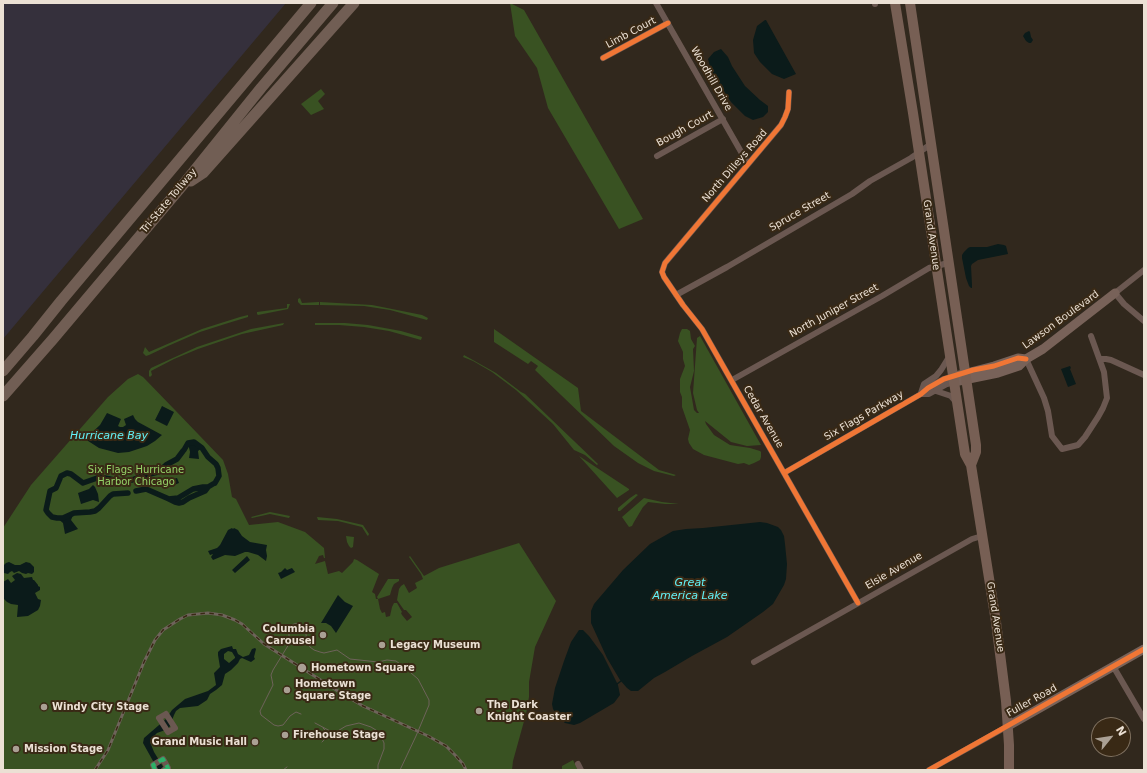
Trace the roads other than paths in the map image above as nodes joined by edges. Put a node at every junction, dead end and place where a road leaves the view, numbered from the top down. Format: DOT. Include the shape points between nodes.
graph roads {
  1 [pos="311,3"];
  2 [pos="333,3"];
  3 [pos="354,3"];
  4 [pos="656,3"];
  5 [pos="895,3"];
  6 [pos="910,3"];
  7 [pos="668,23"];
  8 [pos="603,58"];
  9 [pos="789,92"];
  10 [pos="723,119"];
  11 [pos="931,144"];
  12 [pos="919,152"];
  13 [pos="656,156"];
  14 [pos="748,164"];
  15 [pos="182,186"];
  16 [pos="680,244"];
  17 [pos="948,263"];
  18 [pos="936,266"];
  19 [pos="1144,270"];
  20 [pos="1115,293"];
  21 [pos="676,295"];
  22 [pos="1144,321"];
  23 [pos="1091,336"];
  24 [pos="950,355"];
  25 [pos="1026,359"];
  26 [pos="1100,359"];
  27 [pos="3,371"];
  28 [pos="1144,375"];
  29 [pos="966,376"];
  30 [pos="954,379"];
  31 [pos="732,380"];
  32 [pos="936,391"];
  33 [pos="921,394"];
  34 [pos="3,396"];
  35 [pos="958,404"];
  36 [pos="971,465"];
  37 [pos="784,473"];
  38 [pos="982,536"];
  39 [pos="858,603"];
  40 [pos="1144,649"];
  41 [pos="754,662"];
  42 [pos="1113,666"];
  43 [pos="1144,719"];
  44 [pos="1008,726"];
  45 [pos="578,764"];
  46 [pos="155,770"];
  47 [pos="164,770"];
  48 [pos="581,770"];
  49 [pos="929,770"];
  50 [pos="1009,770"];
  1 -- 27 [label="highway, Tri-State Tollway"];
  2 -- 15 [label="highway, Tri-State Tollway"];
  3 -- 15 [label="highway" via="203,172"];
  4 -- 7 [label="street, Woodhill Drive"];
  5 -- 12 [label="main road, Grand Avenue"];
  6 -- 11 [label="main road, Grand Avenue"];
  7 -- 8 [label="street, Limb Court"];
  7 -- 10 [label="street, Woodhill Drive"];
  9 -- 14 [label="street, North Dilleys Road" via="788,109 781,125"];
  10 -- 13 [label="street, Bough Court"];
  10 -- 14 [label="street, Woodhill Drive"];
  11 -- 12 [label="street, Spruce Street"];
  11 -- 17 [label="main road, Grand Avenue"];
  12 -- 18 [label="main road, Grand Avenue"];
  12 -- 21 [label="street, Spruce Street"];
  14 -- 16 [label="street, North Dilleys Road"];
  15 -- 34 [label="highway, Tri-State Tollway"];
  16 -- 21 [label="street, Cedar Avenue" via="665,262 662,272"];
  17 -- 18 [label="street, North Juniper Street"];
  17 -- 29 [label="main road, Grand Avenue"];
  18 -- 24 [label="main road, Grand Avenue"];
  18 -- 31 [label="street, North Juniper Street"];
  19 -- 20 [label="street"];
  20 -- 22 [label="street, Lawson Boulevard"];
  20 -- 25 [label="street, Lawson Boulevard" via="1043,349"];
  21 -- 31 [label="street, Cedar Avenue" via="702,329"];
  23 -- 26 [label="street"];
  24 -- 30 [label="main road, Grand Avenue"];
  24 -- 33 [label="street, Six Flags Parkway" via="936,376 924,384"];
  25 -- 26 [label="street" via="1044,398 1052,436 1062,449 1082,442 1106,402 1106,379"];
  25 -- 29 [label="street, Lawson Boulevard" via="1019,366 998,373"];
  26 -- 28 [label="street" via="1111,360"];
  29 -- 30 [label="street, Lawson Boulevard"];
  29 -- 36 [label="main road, Grand Avenue" via="976,452"];
  30 -- 32 [label="street, Six Flags Parkway"];
  30 -- 33 [label="street, Six Flags Parkway" via="944,379"];
  30 -- 35 [label="main road, Grand Avenue"];
  31 -- 37 [label="street, Cedar Avenue"];
  32 -- 33 [label="street, Six Flags Parkway"];
  32 -- 35 [label="street" via="951,396"];
  33 -- 37 [label="street, Six Flags Parkway"];
  35 -- 36 [label="main road, Grand Avenue" via="965,454"];
  36 -- 38 [label="main road, Grand Avenue"];
  37 -- 39 [label="street, Cedar Avenue"];
  38 -- 39 [label="street, Elsie Avenue" via="972,539"];
  38 -- 44 [label="main road, Grand Avenue" via="999,645"];
  39 -- 41 [label="street, Elsie Avenue"];
  40 -- 42 [label="street, Fuller Road"];
  42 -- 43 [label="street"];
  42 -- 44 [label="street, Fuller Road"];
  44 -- 49 [label="street, Fuller Road"];
  44 -- 50 [label="main road, Grand Avenue"];
  45 -- 48 [label="street"];
  46 -- 47 [label="street" via="153,765 163,758 168,768"];
}
